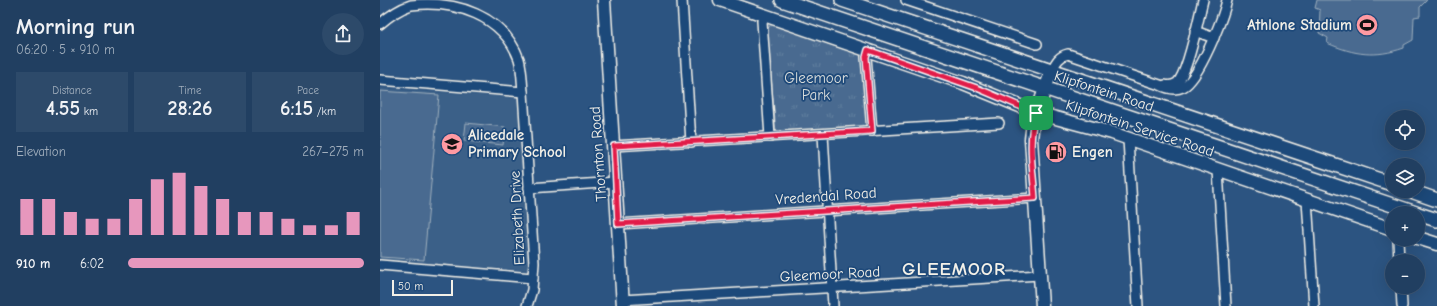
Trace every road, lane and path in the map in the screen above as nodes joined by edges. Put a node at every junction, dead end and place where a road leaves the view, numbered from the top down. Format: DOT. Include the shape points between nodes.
graph roads {
  1 [pos="449,0"];
  2 [pos="604,0"];
  3 [pos="682,0"];
  4 [pos="720,0"];
  5 [pos="782,0"];
  6 [pos="842,0"];
  7 [pos="906,0"];
  8 [pos="1203,0"];
  9 [pos="1227,0"];
  10 [pos="419,1"];
  11 [pos="920,2"];
  12 [pos="764,15"];
  13 [pos="380,24"];
  14 [pos="1195,31"];
  15 [pos="1214,38"];
  16 [pos="1037,44"];
  17 [pos="868,50"];
  18 [pos="1052,70"];
  19 [pos="380,80"];
  20 [pos="1160,85"];
  21 [pos="1045,88"];
  22 [pos="523,92"];
  23 [pos="1036,113"];
  24 [pos="999,123"];
  25 [pos="872,131"];
  26 [pos="823,134"];
  27 [pos="770,136"];
  28 [pos="1128,139"];
  29 [pos="691,142"];
  30 [pos="614,146"];
  31 [pos="1218,170"];
  32 [pos="616,182"];
  33 [pos="1385,182"];
  34 [pos="529,188"];
  35 [pos="1425,196"];
  36 [pos="1035,198"];
  37 [pos="1308,200"];
  38 [pos="1437,200"];
  39 [pos="1396,206"];
  40 [pos="828,210"];
  41 [pos="1425,216"];
  42 [pos="1437,220"];
  43 [pos="618,224"];
  44 [pos="1385,227"];
  45 [pos="1425,240"];
  46 [pos="1437,244"];
  47 [pos="380,265"];
  48 [pos="1040,275"];
  49 [pos="533,278"];
  50 [pos="832,288"];
  51 [pos="1401,294"];
  52 [pos="623,303"];
  53 [pos="527,306"];
  54 [pos="833,306"];
  55 [pos="1042,306"];
  56 [pos="1138,306"];
  57 [pos="1226,306"];
  58 [pos="1314,306"];
  59 [pos="1402,306"];
  1 -- 10 [label="street, Elizabeth Drive"];
  1 -- 22 [label="street, Elizabeth Drive" via="484,13 504,31 519,59"];
  2 -- 30 [label="street, Thornton Road"];
  3 -- 29 [label="street"];
  4 -- 12 [label="street, Klipfontein Service Road"];
  5 -- 21 [label="main road, Klipfontein Road"];
  6 -- 18 [label="main road, Klipfontein Road"];
  7 -- 11 [label="street"];
  8 -- 14 [label="street"];
  9 -- 15 [label="street"];
  10 -- 13 [label="street, Elizabeth Drive" via="401,9"];
  11 -- 16 [label="street"];
  12 -- 17 [label="street, Klipfontein Service Road"];
  12 -- 27 [label="street" via="762,21"];
  14 -- 15 [label="street"];
  14 -- 20 [label="street" via="1182,76 1173,85"];
  15 -- 20 [label="street" via="1188,84 1173,90"];
  17 -- 23 [label="street, Klipfontein Service Road" via="977,88"];
  17 -- 25 [label="street" via="866,57"];
  18 -- 20 [label="street" via="1056,60 1068,54"];
  18 -- 21 [label="street"];
  18 -- 33 [label="main road, Klipfontein Road"];
  19 -- 22 [label="street"];
  21 -- 23 [label="street"];
  21 -- 39 [label="main road, Klipfontein Road"];
  22 -- 34 [label="street, Elizabeth Drive"];
  23 -- 28 [label="street, Klipfontein Service Road" via="1097,128"];
  23 -- 36 [label="street" via="1031,139"];
  24 -- 25 [label="street"];
  25 -- 26 [label="street"];
  26 -- 27 [label="street"];
  26 -- 40 [label="street"];
  27 -- 29 [label="street"];
  28 -- 31 [label="street, Klipfontein Service Road"];
  28 -- 56 [label="street"];
  29 -- 30 [label="street"];
  30 -- 32 [label="street, Thornton Road"];
  31 -- 37 [label="street, Klipfontein Service Road"];
  31 -- 57 [label="street"];
  32 -- 34 [label="street"];
  32 -- 43 [label="street, Thornton Road"];
  34 -- 49 [label="street, Elizabeth Drive"];
  35 -- 38 [label="main road"];
  36 -- 40 [label="street, Vredendal Road"];
  36 -- 48 [label="street"];
  37 -- 44 [label="street, Klipfontein Service Road"];
  37 -- 58 [label="street"];
  40 -- 43 [label="street, Vredendal Road"];
  40 -- 50 [label="street"];
  41 -- 42 [label="main road, Klipfontein Road"];
  43 -- 52 [label="street, Thornton Road"];
  45 -- 46 [label="street"];
  47 -- 49 [label="street"];
  48 -- 50 [label="street, Gleemoor Road"];
  48 -- 55 [label="street"];
  49 -- 53 [label="street, Elizabeth Drive"];
  50 -- 52 [label="street, Gleemoor Road"];
  50 -- 54 [label="street"];
  51 -- 59 [label="street"];
}
